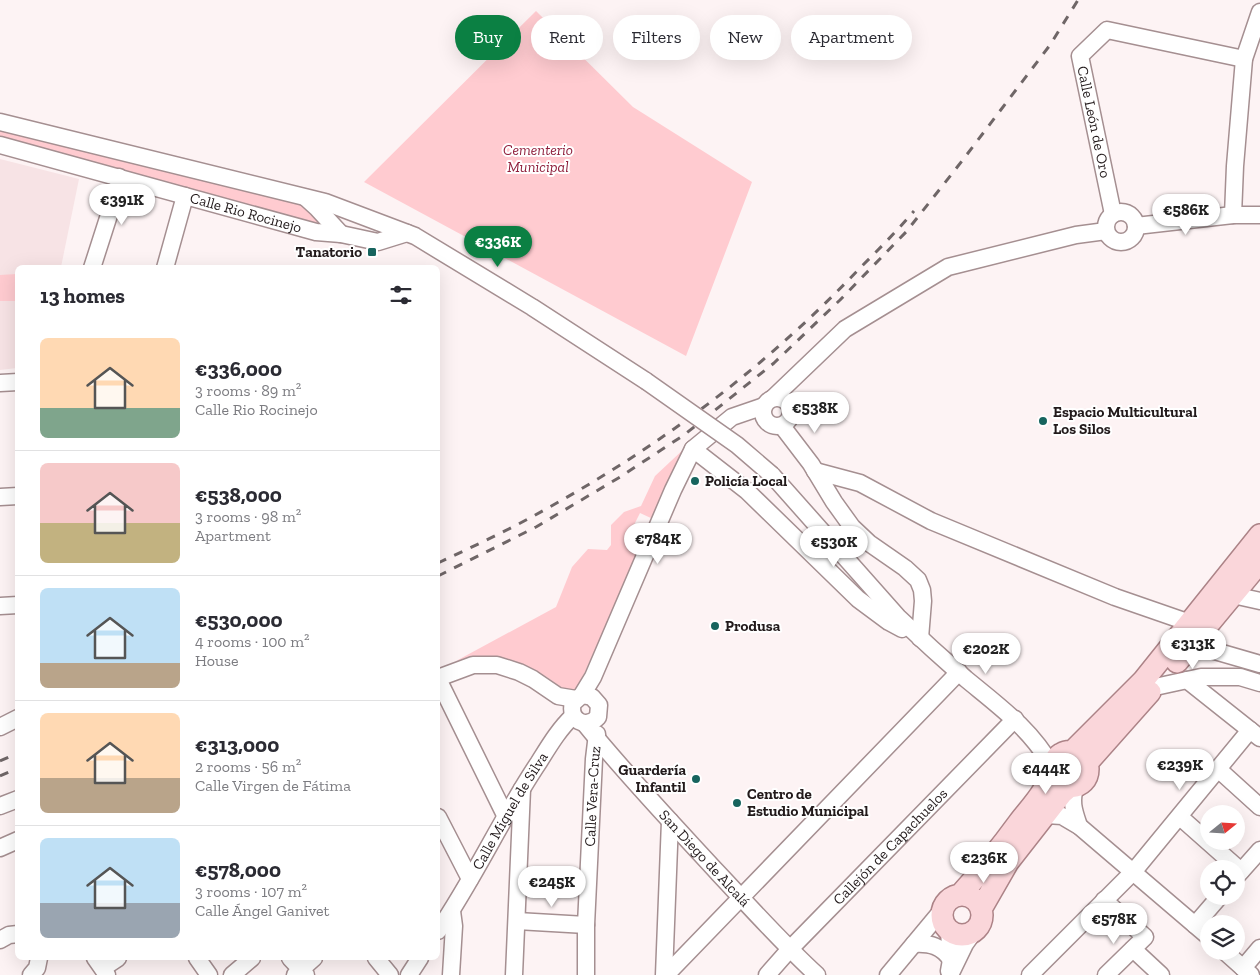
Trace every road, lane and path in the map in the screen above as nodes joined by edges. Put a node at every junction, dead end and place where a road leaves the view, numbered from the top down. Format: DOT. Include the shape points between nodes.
graph roads {
  1 [pos="1260,12"];
  2 [pos="1244,59"];
  3 [pos="0,122"];
  4 [pos="0,145"];
  5 [pos="119,177"];
  6 [pos="185,196"];
  7 [pos="304,197"];
  8 [pos="1113,214"];
  9 [pos="1233,215"];
  10 [pos="1260,215"];
  11 [pos="1136,226"];
  12 [pos="1106,231"];
  13 [pos="406,233"];
  14 [pos="341,234"];
  15 [pos="93,265"];
  16 [pos="166,265"];
  17 [pos="15,382"];
  18 [pos="0,383"];
  19 [pos="778,413"];
  20 [pos="693,449"];
  21 [pos="813,468"];
  22 [pos="15,496"];
  23 [pos="0,498"];
  24 [pos="1260,535"];
  25 [pos="1260,562"];
  26 [pos="1233,595"];
  27 [pos="1260,602"];
  28 [pos="15,605"];
  29 [pos="0,606"];
  30 [pos="1200,634"];
  31 [pos="920,638"];
  32 [pos="1260,664"];
  33 [pos="959,672"];
  34 [pos="440,678"];
  35 [pos="1194,679"];
  36 [pos="440,683"];
  37 [pos="1260,683"];
  38 [pos="1155,687"];
  39 [pos="583,709"];
  40 [pos="1015,719"];
  41 [pos="1031,734"];
  42 [pos="1255,734"];
  43 [pos="597,739"];
  44 [pos="1075,756"];
  45 [pos="1218,769"];
  46 [pos="1053,770"];
  47 [pos="522,786"];
  48 [pos="1072,786"];
  49 [pos="15,800"];
  50 [pos="0,806"];
  51 [pos="1260,807"];
  52 [pos="505,815"];
  53 [pos="1046,815"];
  54 [pos="1180,817"];
  55 [pos="670,820"];
  56 [pos="440,821"];
  57 [pos="1079,826"];
  58 [pos="15,841"];
  59 [pos="0,848"];
  60 [pos="1260,850"];
  61 [pos="1225,860"];
  62 [pos="1245,867"];
  63 [pos="1134,871"];
  64 [pos="470,879"];
  65 [pos="960,895"];
  66 [pos="742,898"];
  67 [pos="1104,900"];
  68 [pos="1212,905"];
  69 [pos="943,909"];
  70 [pos="982,909"];
  71 [pos="452,911"];
  72 [pos="517,921"];
  73 [pos="586,925"];
  74 [pos="1195,925"];
  75 [pos="440,928"];
  76 [pos="1200,929"];
  77 [pos="949,931"];
  78 [pos="972,933"];
  79 [pos="15,934"];
  80 [pos="0,940"];
  81 [pos="914,944"];
  82 [pos="1260,948"];
  83 [pos="1133,949"];
  84 [pos="789,950"];
  85 [pos="39,960"];
  86 [pos="114,960"];
  87 [pos="198,960"];
  88 [pos="250,960"];
  89 [pos="311,960"];
  90 [pos="378,960"];
  91 [pos="419,960"];
  92 [pos="1234,960"];
  93 [pos="102,967"];
  94 [pos="298,969"];
  95 [pos="950,970"];
  96 [pos="1247,971"];
  97 [pos="206,974"];
  98 [pos="31,975"];
  99 [pos="232,975"];
  100 [pos="390,975"];
  101 [pos="409,975"];
  102 [pos="451,975"];
  103 [pos="514,975"];
  104 [pos="586,975"];
  105 [pos="665,975"];
  106 [pos="766,975"];
  107 [pos="817,975"];
  108 [pos="888,975"];
  109 [pos="1030,975"];
  110 [pos="1106,975"];
  111 [pos="1161,975"];
  1 -- 2 [label="street"];
  2 -- 8 [label="street, Calle León de Oro" via="1107,30 1080,56"];
  2 -- 9 [label="street"];
  3 -- 7 [label="street"];
  4 -- 5 [label="street, Calle Rio Rocinejo"];
  5 -- 6 [label="street, Calle Rio Rocinejo"];
  5 -- 15 [label="street"];
  6 -- 14 [label="street, Calle Rio Rocinejo" via="316,232"];
  6 -- 16 [label="street"];
  7 -- 13 [label="street"];
  7 -- 14 [label="street"];
  8 -- 11 [label="street" via="1126,212"];
  8 -- 12 [label="street" via="1107,221"];
  9 -- 10 [label="street"];
  9 -- 11 [label="street"];
  11 -- 12 [label="street" via="1134,236 1126,242 1116,242"];
  12 -- 19 [label="street" via="948,267 845,329 805,368"];
  13 -- 14 [label="street, Calle Rio Rocinejo" via="378,242"];
  13 -- 31 [label="street, bridge" via="532,307 737,445 772,475"];
  17 -- 18 [label="street"];
  19 -- 20 [label="street" via="732,417"];
  19 -- 21 [label="street"];
  20 -- 31 [label="street" via="747,491 858,599 889,622"];
  20 -- 39 [label="street" via="596,670 599,680"];
  21 -- 30 [label="street" via="860,483 931,521"];
  21 -- 31 [label="street" via="852,527 918,580 923,601"];
  22 -- 23 [label="street"];
  24 -- 30 [label="main road"];
  25 -- 26 [label="main road"];
  26 -- 27 [label="street"];
  26 -- 30 [label="main road"];
  28 -- 29 [label="street"];
  30 -- 32 [label="street"];
  30 -- 35 [label="street" via="1206,663"];
  30 -- 38 [label="main road"];
  30 -- 44 [label="main road" via="1143,681"];
  31 -- 33 [label="street"];
  33 -- 40 [label="street"];
  33 -- 66 [label="street"];
  34 -- 39 [label="street, San Diego de Alcalá" via="473,665 497,665 533,679 564,704"];
  35 -- 37 [label="street" via="1240,677"];
  35 -- 38 [label="street"];
  35 -- 42 [label="street"];
  36 -- 52 [label="street"];
  38 -- 44 [label="main road"];
  39 -- 43 [label="street, San Diego de Alcalá"];
  39 -- 47 [label="street, Calle Miguel de Silva" via="564,724"];
  40 -- 41 [label="street"];
  40 -- 84 [label="street, Callejón de Capachuelos"];
  41 -- 44 [label="street"];
  41 -- 46 [label="street"];
  42 -- 45 [label="street"];
  43 -- 55 [label="street, San Diego de Alcalá"];
  43 -- 73 [label="street, Calle Vera-Cruz"];
  44 -- 46 [label="main road" via="1057,758"];
  44 -- 48 [label="main road" via="1088,771 1086,778"];
  45 -- 51 [label="street"];
  45 -- 54 [label="street"];
  46 -- 48 [label="main road" via="1058,782"];
  46 -- 65 [label="main road" via="1043,791 982,872"];
  47 -- 52 [label="street, Calle Miguel de Silva"];
  47 -- 72 [label="street"];
  48 -- 53 [label="main road" via="1062,793"];
  48 -- 57 [label="street" via="1072,802"];
  49 -- 50 [label="street"];
  52 -- 64 [label="street, Calle Miguel de Silva"];
  53 -- 57 [label="street" via="1062,816"];
  53 -- 70 [label="main road" via="1008,862"];
  54 -- 61 [label="street"];
  54 -- 63 [label="street"];
  55 -- 66 [label="street, San Diego de Alcalá"];
  55 -- 105 [label="street"];
  56 -- 64 [label="street"];
  57 -- 63 [label="street"];
  58 -- 59 [label="street"];
  60 -- 62 [label="street"];
  63 -- 67 [label="street"];
  63 -- 74 [label="street"];
  64 -- 71 [label="street, Calle Miguel de Silva"];
  65 -- 69 [label="main road"];
  65 -- 70 [label="main road" via="975,900"];
  66 -- 84 [label="street, San Diego de Alcalá"];
  66 -- 105 [label="street"];
  67 -- 83 [label="street" via="1145,938"];
  67 -- 109 [label="street"];
  68 -- 74 [label="street"];
  69 -- 77 [label="main road" via="942,919"];
  69 -- 81 [label="street"];
  70 -- 78 [label="main road" via="981,923"];
  71 -- 75 [label="street, Calle Miguel de Silva"];
  71 -- 102 [label="street"];
  72 -- 73 [label="street"];
  72 -- 103 [label="street"];
  73 -- 104 [label="street, Calle Vera-Cruz"];
  74 -- 76 [label="street"];
  77 -- 78 [label="main road" via="961,936"];
  77 -- 81 [label="street"];
  77 -- 95 [label="street"];
  78 -- 95 [label="street"];
  79 -- 80 [label="street"];
  81 -- 95 [label="street" via="938,947 945,952"];
  81 -- 108 [label="street"];
  82 -- 96 [label="street"];
  83 -- 110 [label="street"];
  83 -- 111 [label="street"];
  84 -- 106 [label="street, Callejón de Capachuelos"];
  84 -- 107 [label="street, San Diego de Alcalá"];
  85 -- 98 [label="street"];
  86 -- 93 [label="street"];
  87 -- 97 [label="street"];
  88 -- 99 [label="street"];
  89 -- 94 [label="street"];
  90 -- 100 [label="street"];
  91 -- 101 [label="street"];
  92 -- 96 [label="street"];
}
